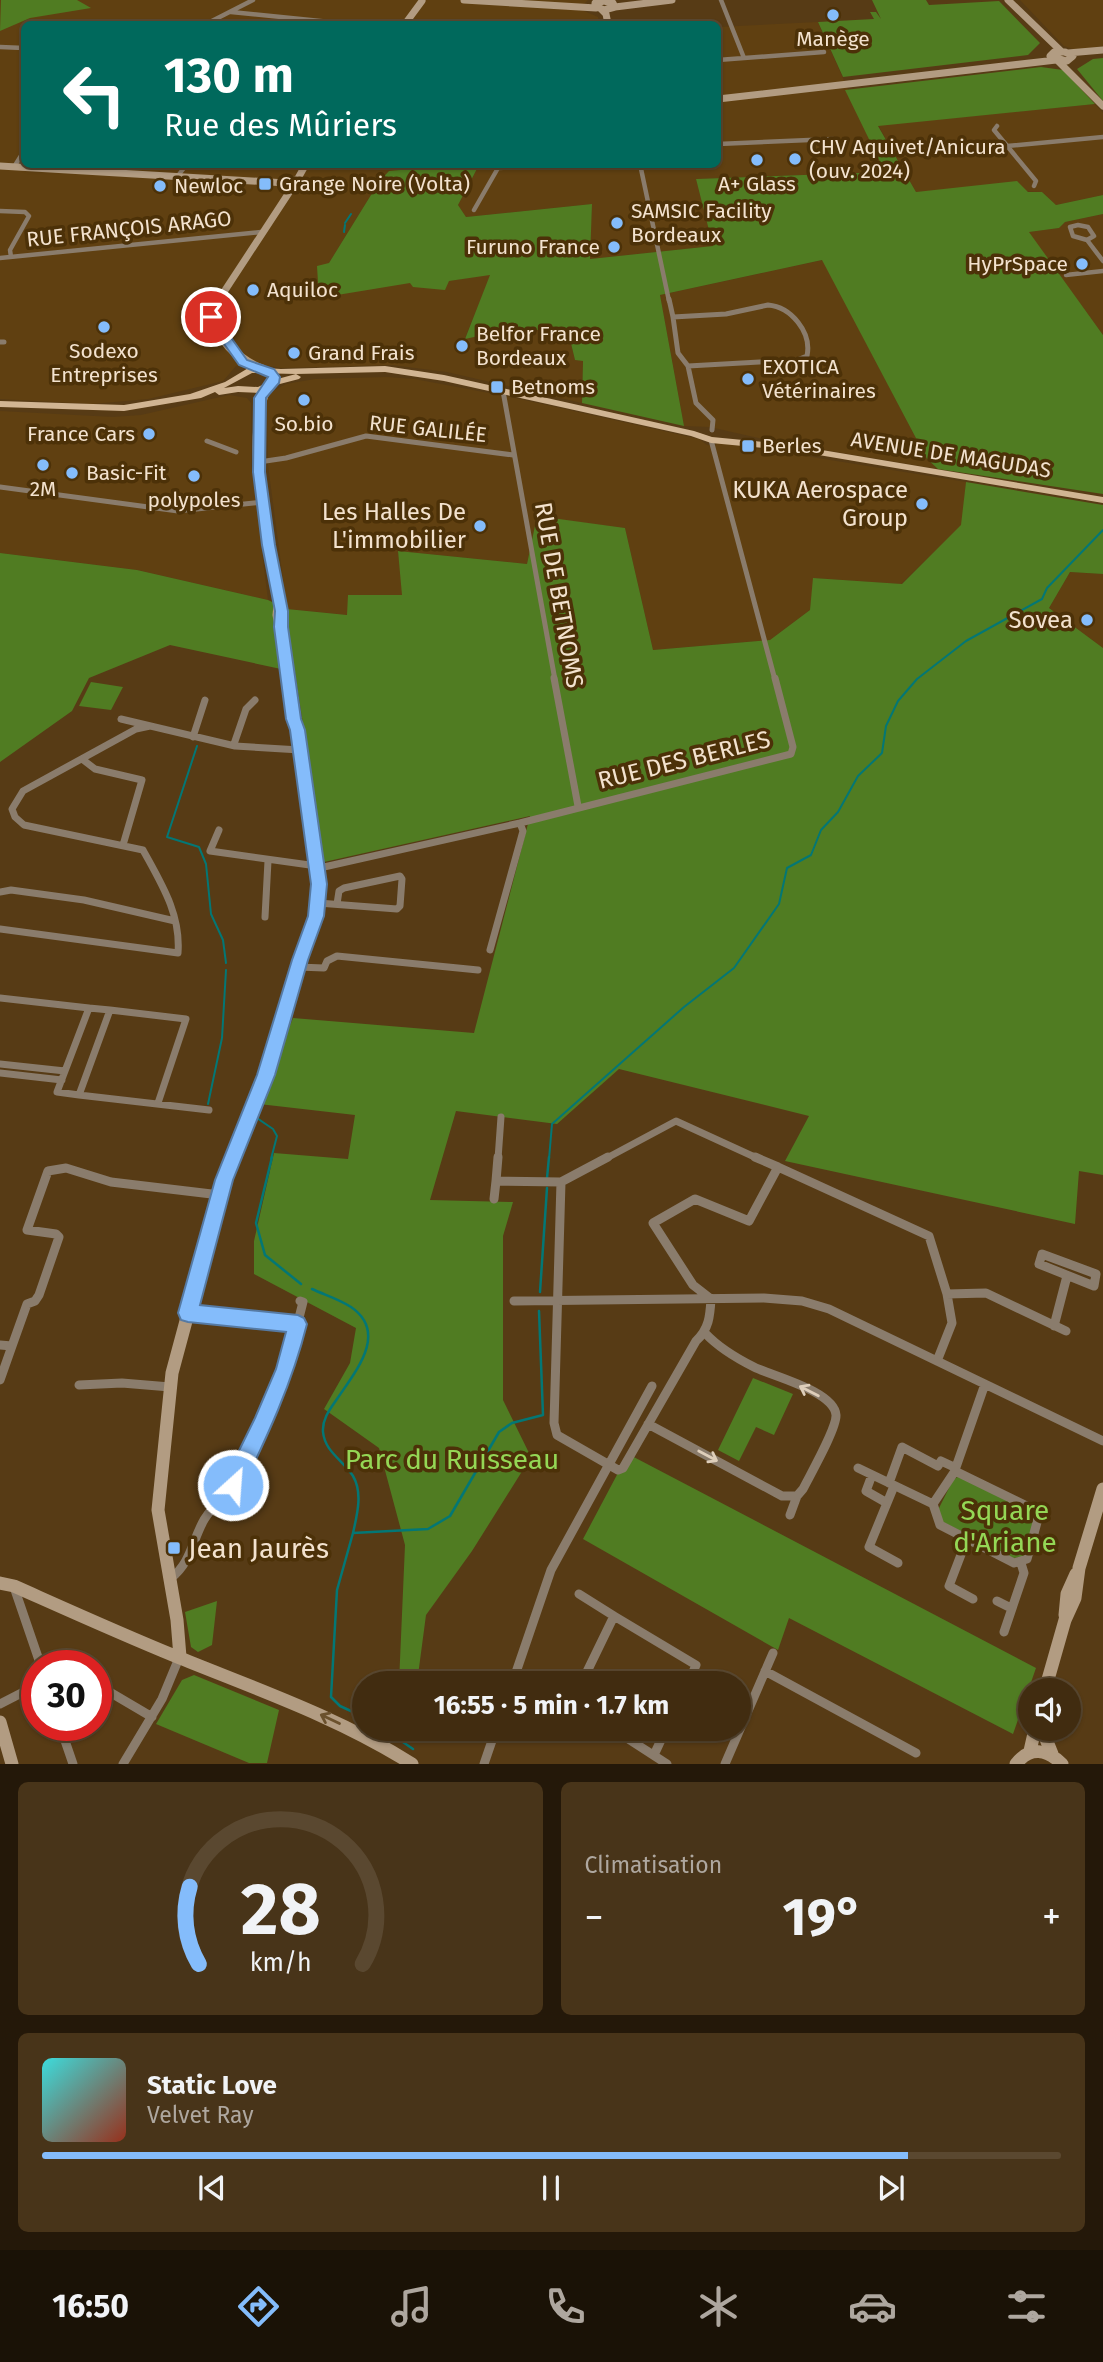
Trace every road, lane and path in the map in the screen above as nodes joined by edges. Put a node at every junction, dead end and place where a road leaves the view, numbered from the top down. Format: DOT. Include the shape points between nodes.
graph roads {
  1 [pos="253,0"];
  2 [pos="422,0"];
  3 [pos="464,0"];
  4 [pos="478,0"];
  5 [pos="652,0"];
  6 [pos="672,0"];
  7 [pos="721,0"];
  8 [pos="1005,0"];
  9 [pos="564,5"];
  10 [pos="613,6"];
  11 [pos="597,7"];
  12 [pos="231,12"];
  13 [pos="212,21"];
  14 [pos="320,21"];
  15 [pos="407,21"];
  16 [pos="607,21"];
  17 [pos="608,21"];
  18 [pos="0,47"];
  19 [pos="21,48"];
  20 [pos="1103,51"];
  21 [pos="824,52"];
  22 [pos="1062,55"];
  23 [pos="744,58"];
  24 [pos="721,60"];
  25 [pos="1076,77"];
  26 [pos="721,97"];
  27 [pos="1103,106"];
  28 [pos="996,126"];
  29 [pos="1103,137"];
  30 [pos="834,139"];
  31 [pos="721,144"];
  32 [pos="1007,146"];
  33 [pos="21,156"];
  34 [pos="0,166"];
  35 [pos="15,167"];
  36 [pos="21,167"];
  37 [pos="31,168"];
  38 [pos="184,168"];
  39 [pos="304,168"];
  40 [pos="498,168"];
  41 [pos="641,168"];
  42 [pos="177,177"];
  43 [pos="289,185"];
  44 [pos="1034,186"];
  45 [pos="474,210"];
  46 [pos="0,211"];
  47 [pos="261,232"];
  48 [pos="1087,240"];
  49 [pos="11,257"];
  50 [pos="0,258"];
  51 [pos="1103,261"];
  52 [pos="1103,271"];
  53 [pos="1066,275"];
  54 [pos="673,317"];
  55 [pos="243,362"];
  56 [pos="687,366"];
  57 [pos="266,370"];
  58 [pos="425,375"];
  59 [pos="238,376"];
  60 [pos="269,386"];
  61 [pos="245,390"];
  62 [pos="503,391"];
  63 [pos="193,396"];
  64 [pos="260,398"];
  65 [pos="3,404"];
  66 [pos="711,435"];
  67 [pos="207,441"];
  68 [pos="236,452"];
  69 [pos="513,455"];
  70 [pos="259,462"];
  71 [pos="0,487"];
  72 [pos="1103,500"];
  73 [pos="263,502"];
  74 [pos="205,700"];
  75 [pos="255,700"];
  76 [pos="121,719"];
  77 [pos="150,726"];
  78 [pos="193,737"];
  79 [pos="234,744"];
  80 [pos="298,750"];
  81 [pos="82,759"];
  82 [pos="578,806"];
  83 [pos="520,823"];
  84 [pos="219,830"];
  85 [pos="123,845"];
  86 [pos="268,861"];
  87 [pos="314,867"];
  88 [pos="0,892"];
  89 [pos="318,903"];
  90 [pos="337,904"];
  91 [pos="265,917"];
  92 [pos="175,921"];
  93 [pos="0,929"];
  94 [pos="310,931"];
  95 [pos="490,950"];
  96 [pos="298,967"];
  97 [pos="478,970"];
  98 [pos="0,998"];
  99 [pos="89,1008"];
  100 [pos="110,1010"];
  101 [pos="0,1064"];
  102 [pos="0,1073"];
  103 [pos="64,1075"];
  104 [pos="79,1095"];
  105 [pos="158,1103"];
  106 [pos="209,1110"];
  107 [pos="500,1118"];
  108 [pos="779,1166"];
  109 [pos="496,1181"];
  110 [pos="561,1182"];
  111 [pos="221,1195"];
  112 [pos="494,1199"];
  113 [pos="1067,1276"];
  114 [pos="947,1294"];
  115 [pos="711,1299"];
  116 [pos="558,1300"];
  117 [pos="300,1301"];
  118 [pos="514,1301"];
  119 [pos="188,1313"];
  120 [pos="298,1324"];
  121 [pos="1054,1326"];
  122 [pos="1066,1331"];
  123 [pos="705,1334"];
  124 [pos="0,1345"];
  125 [pos="12,1346"];
  126 [pos="937,1361"];
  127 [pos="0,1380"];
  128 [pos="985,1384"];
  129 [pos="79,1385"];
  130 [pos="652,1386"];
  131 [pos="170,1387"];
  132 [pos="648,1424"];
  133 [pos="1103,1441"];
  134 [pos="608,1464"];
  135 [pos="858,1468"];
  136 [pos="955,1469"];
  137 [pos="872,1475"];
  138 [pos="892,1484"];
  139 [pos="233,1485"];
  140 [pos="1103,1489"];
  141 [pos="797,1496"];
  142 [pos="221,1502"];
  143 [pos="887,1503"];
  144 [pos="933,1504"];
  145 [pos="790,1515"];
  146 [pos="967,1539"];
  147 [pos="898,1563"];
  148 [pos="1021,1563"];
  149 [pos="171,1578"];
  150 [pos="7,1584"];
  151 [pos="579,1594"];
  152 [pos="973,1598"];
  153 [pos="998,1601"];
  154 [pos="1011,1608"];
  155 [pos="614,1616"];
  156 [pos="1004,1632"];
  157 [pos="34,1650"];
  158 [pos="773,1653"];
  159 [pos="180,1657"];
  160 [pos="516,1671"];
  161 [pos="587,1671"];
  162 [pos="693,1671"];
  163 [pos="765,1671"];
  164 [pos="1048,1678"];
  165 [pos="21,1693"];
  166 [pos="112,1693"];
  167 [pos="0,1704"];
  168 [pos="152,1717"];
  169 [pos="0,1722"];
  170 [pos="65,1741"];
  171 [pos="492,1741"];
  172 [pos="632,1741"];
  173 [pos="660,1741"];
  174 [pos="1032,1741"];
  175 [pos="1049,1741"];
  176 [pos="1030,1751"];
  177 [pos="915,1753"];
  178 [pos="654,1755"];
  179 [pos="1060,1761"];
  180 [pos="12,1763"];
  181 [pos="73,1763"];
  182 [pos="123,1763"];
  183 [pos="412,1763"];
  184 [pos="484,1763"];
  185 [pos="667,1763"];
  186 [pos="725,1763"];
  187 [pos="1016,1763"];
  1 -- 12 [label="street"];
  2 -- 15 [label="street"];
  3 -- 9 [label="street"];
  4 -- 9 [label="street"];
  5 -- 10 [label="street"];
  6 -- 10 [label="street"];
  7 -- 23 [label="street"];
  8 -- 22 [label="street"];
  9 -- 11 [label="street"];
  10 -- 11 [label="street" via="600,1"];
  10 -- 17 [label="street"];
  11 -- 16 [label="street"];
  12 -- 13 [label="street"];
  12 -- 14 [label="street"];
  18 -- 19 [label="street"];
  20 -- 22 [label="street"];
  21 -- 23 [label="street"];
  22 -- 25 [label="street"];
  22 -- 25 [label="street"];
  22 -- 26 [label="street"];
  23 -- 24 [label="street"];
  25 -- 27 [label="street"];
  28 -- 32 [label="street" via="994,130"];
  29 -- 32 [label="street"];
  30 -- 31 [label="street"];
  32 -- 44 [label="street" via="1036,181"];
  33 -- 35 [label="street"];
  34 -- 35 [label="street"];
  35 -- 36 [label="street"];
  37 -- 42 [label="street"];
  38 -- 42 [label="street"];
  39 -- 43 [label="street" via="297,180 302,184"];
  40 -- 45 [label="street"];
  41 -- 54 [label="street"];
  42 -- 43 [label="street"];
  43 -- 47 [label="street"];
  46 -- 49 [label="street" via="29,216 10,250"];
  47 -- 49 [label="street, RUE FRANÇOIS ARAGO"];
  47 -- 55 [label="street" via="211,311 214,324"];
  48 -- 48 [label="street" via="1073,236 1070,227 1088,227 1094,236"];
  48 -- 51 [label="street"];
  49 -- 50 [label="street, RUE FRANÇOIS ARAGO"];
  52 -- 53 [label="street"];
  54 -- 56 [label="street" via="678,353"];
  54 -- 56 [label="street" via="779,306 793,314 810,350 797,360"];
  55 -- 57 [label="street"];
  55 -- 59 [label="street"];
  56 -- 66 [label="street" via="696,403 713,420"];
  57 -- 58 [label="main road, AVENUE DE MAGUDAS" via="385,369"];
  57 -- 59 [label="main road, AVENUE DE MAGUDAS"];
  57 -- 60 [label="main road" via="274,377"];
  58 -- 60 [label="main road, AVENUE DE MAGUDAS" via="330,374"];
  58 -- 62 [label="main road, AVENUE DE MAGUDAS"];
  59 -- 61 [label="main road" via="237,385"];
  59 -- 63 [label="main road"];
  60 -- 61 [label="main road, AVENUE DE MAGUDAS"];
  60 -- 64 [label="street"];
  61 -- 63 [label="main road"];
  61 -- 64 [label="street"];
  62 -- 66 [label="main road, AVENUE DE MAGUDAS"];
  62 -- 69 [label="street, RUE DE BETNOMS"];
  63 -- 65 [label="main road" via="124,408"];
  64 -- 70 [label="street"];
  66 -- 72 [label="main road, AVENUE DE MAGUDAS"];
  66 -- 82 [label="street, RUE DES BERLES" via="793,747 791,754"];
  67 -- 68 [label="street"];
  69 -- 70 [label="street, RUE GALILÉE" via="366,436"];
  69 -- 82 [label="street, RUE DE BETNOMS"];
  70 -- 73 [label="street"];
  71 -- 73 [label="street" via="178,511"];
  73 -- 80 [label="street"];
  74 -- 78 [label="street"];
  75 -- 79 [label="street" via="246,709"];
  76 -- 77 [label="street"];
  77 -- 78 [label="street"];
  77 -- 81 [label="street"];
  78 -- 79 [label="street"];
  79 -- 80 [label="street" via="279,752"];
  80 -- 87 [label="street"];
  81 -- 85 [label="street" via="95,770 142,780"];
  81 -- 85 [label="street" via="23,791 13,802 12,815 24,825"];
  82 -- 83 [label="street, RUE DES BERLES"];
  83 -- 87 [label="street, RUE DES BERLES" via="347,864"];
  83 -- 95 [label="street" via="523,831"];
  84 -- 86 [label="street, RUE DES BERLES" via="210,851"];
  85 -- 92 [label="street" via="143,850 171,900"];
  86 -- 87 [label="street, RUE DES BERLES"];
  86 -- 91 [label="street"];
  87 -- 89 [label="street"];
  87 -- 94 [label="street"];
  88 -- 92 [label="street" via="85,900"];
  89 -- 90 [label="street"];
  89 -- 94 [label="street"];
  90 -- 90 [label="street" via="344,888 402,879 397,909"];
  92 -- 93 [label="street" via="178,953"];
  94 -- 96 [label="street"];
  96 -- 97 [label="street" via="324,968 337,956"];
  96 -- 111 [label="street" via="266,1075"];
  98 -- 99 [label="street"];
  99 -- 100 [label="street"];
  99 -- 103 [label="street"];
  100 -- 104 [label="street"];
  100 -- 105 [label="street" via="187,1019"];
  101 -- 103 [label="street"];
  102 -- 103 [label="street"];
  103 -- 104 [label="street" via="57,1092"];
  104 -- 105 [label="street"];
  105 -- 106 [label="street"];
  107 -- 109 [label="street"];
  108 -- 110 [label="street" via="676,1121"];
  108 -- 114 [label="street" via="929,1236"];
  108 -- 115 [label="street" via="749,1221 695,1199 653,1223 693,1285"];
  109 -- 110 [label="street"];
  109 -- 112 [label="street"];
  110 -- 116 [label="street"];
  111 -- 119 [label="street"];
  111 -- 125 [label="street" via="106,1182 82,1170 48,1171 27,1230 58,1237 39,1295 27,1304"];
  113 -- 113 [label="street" via="1094,1286 1096,1274 1042,1254 1039,1264"];
  113 -- 121 [label="street"];
  114 -- 121 [label="street" via="986,1293"];
  114 -- 126 [label="street" via="952,1323"];
  115 -- 116 [label="street"];
  115 -- 123 [label="street"];
  115 -- 126 [label="street" via="802,1301 829,1309"];
  116 -- 118 [label="street"];
  116 -- 134 [label="street" via="557,1435"];
  117 -- 120 [label="street"];
  119 -- 120 [label="street"];
  119 -- 131 [label="street"];
  120 -- 139 [label="street" via="286,1369"];
  121 -- 122 [label="street"];
  123 -- 132 [label="street" via="696,1341"];
  141 -- 123 [label="street, one-way" via="836,1419 833,1406 720,1349"];
  124 -- 125 [label="street"];
  125 -- 127 [label="street"];
  126 -- 128 [label="street"];
  128 -- 133 [label="street"];
  128 -- 136 [label="street"];
  129 -- 131 [label="street"];
  130 -- 134 [label="street"];
  131 -- 149 [label="street" via="158,1510"];
  132 -- 134 [label="street" via="624,1468"];
  132 -- 141 [label="street, one-way" via="782,1496"];
  134 -- 160 [label="street" via="551,1570"];
  135 -- 137 [label="street"];
  136 -- 138 [label="street" via="941,1461 938,1466 902,1447"];
  136 -- 144 [label="street" via="943,1495"];
  136 -- 148 [label="street" via="1039,1515 1027,1559"];
  137 -- 138 [label="street"];
  137 -- 143 [label="street" via="866,1491"];
  138 -- 143 [label="street"];
  138 -- 144 [label="street"];
  139 -- 142 [label="street" via="223,1490"];
  139 -- 142 [label="street" via="240,1490 239,1500 231,1506"];
  140 -- 164 [label="street" via="1079,1568 1077,1592"];
  141 -- 145 [label="street"];
  142 -- 149 [label="street" via="206,1516 188,1564"];
  143 -- 147 [label="street" via="869,1547"];
  144 -- 146 [label="street" via="940,1525"];
  146 -- 148 [label="street"];
  146 -- 152 [label="street" via="949,1586"];
  148 -- 154 [label="street" via="1024,1573"];
  149 -- 159 [label="street"];
  150 -- 157 [label="street"];
  150 -- 159 [label="street"];
  151 -- 155 [label="street"];
  153 -- 154 [label="street"];
  154 -- 156 [label="street"];
  155 -- 161 [label="street"];
  155 -- 162 [label="street" via="696,1665"];
  158 -- 163 [label="street"];
  159 -- 168 [label="street"];
  183 -- 159 [label="street, one-way" via="289,1699"];
  163 -- 177 [label="street"];
  163 -- 186 [label="street"];
  165 -- 167 [label="street"];
  166 -- 168 [label="street"];
  168 -- 182 [label="street"];
  169 -- 180 [label="street"];
  170 -- 181 [label="street"];
  171 -- 184 [label="street"];
  172 -- 178 [label="street"];
  173 -- 178 [label="street"];
  174 -- 176 [label="street"];
  175 -- 179 [label="street"];
  176 -- 179 [label="street" via="1041,1750"];
  176 -- 187 [label="street"];
  178 -- 185 [label="street"];
}
